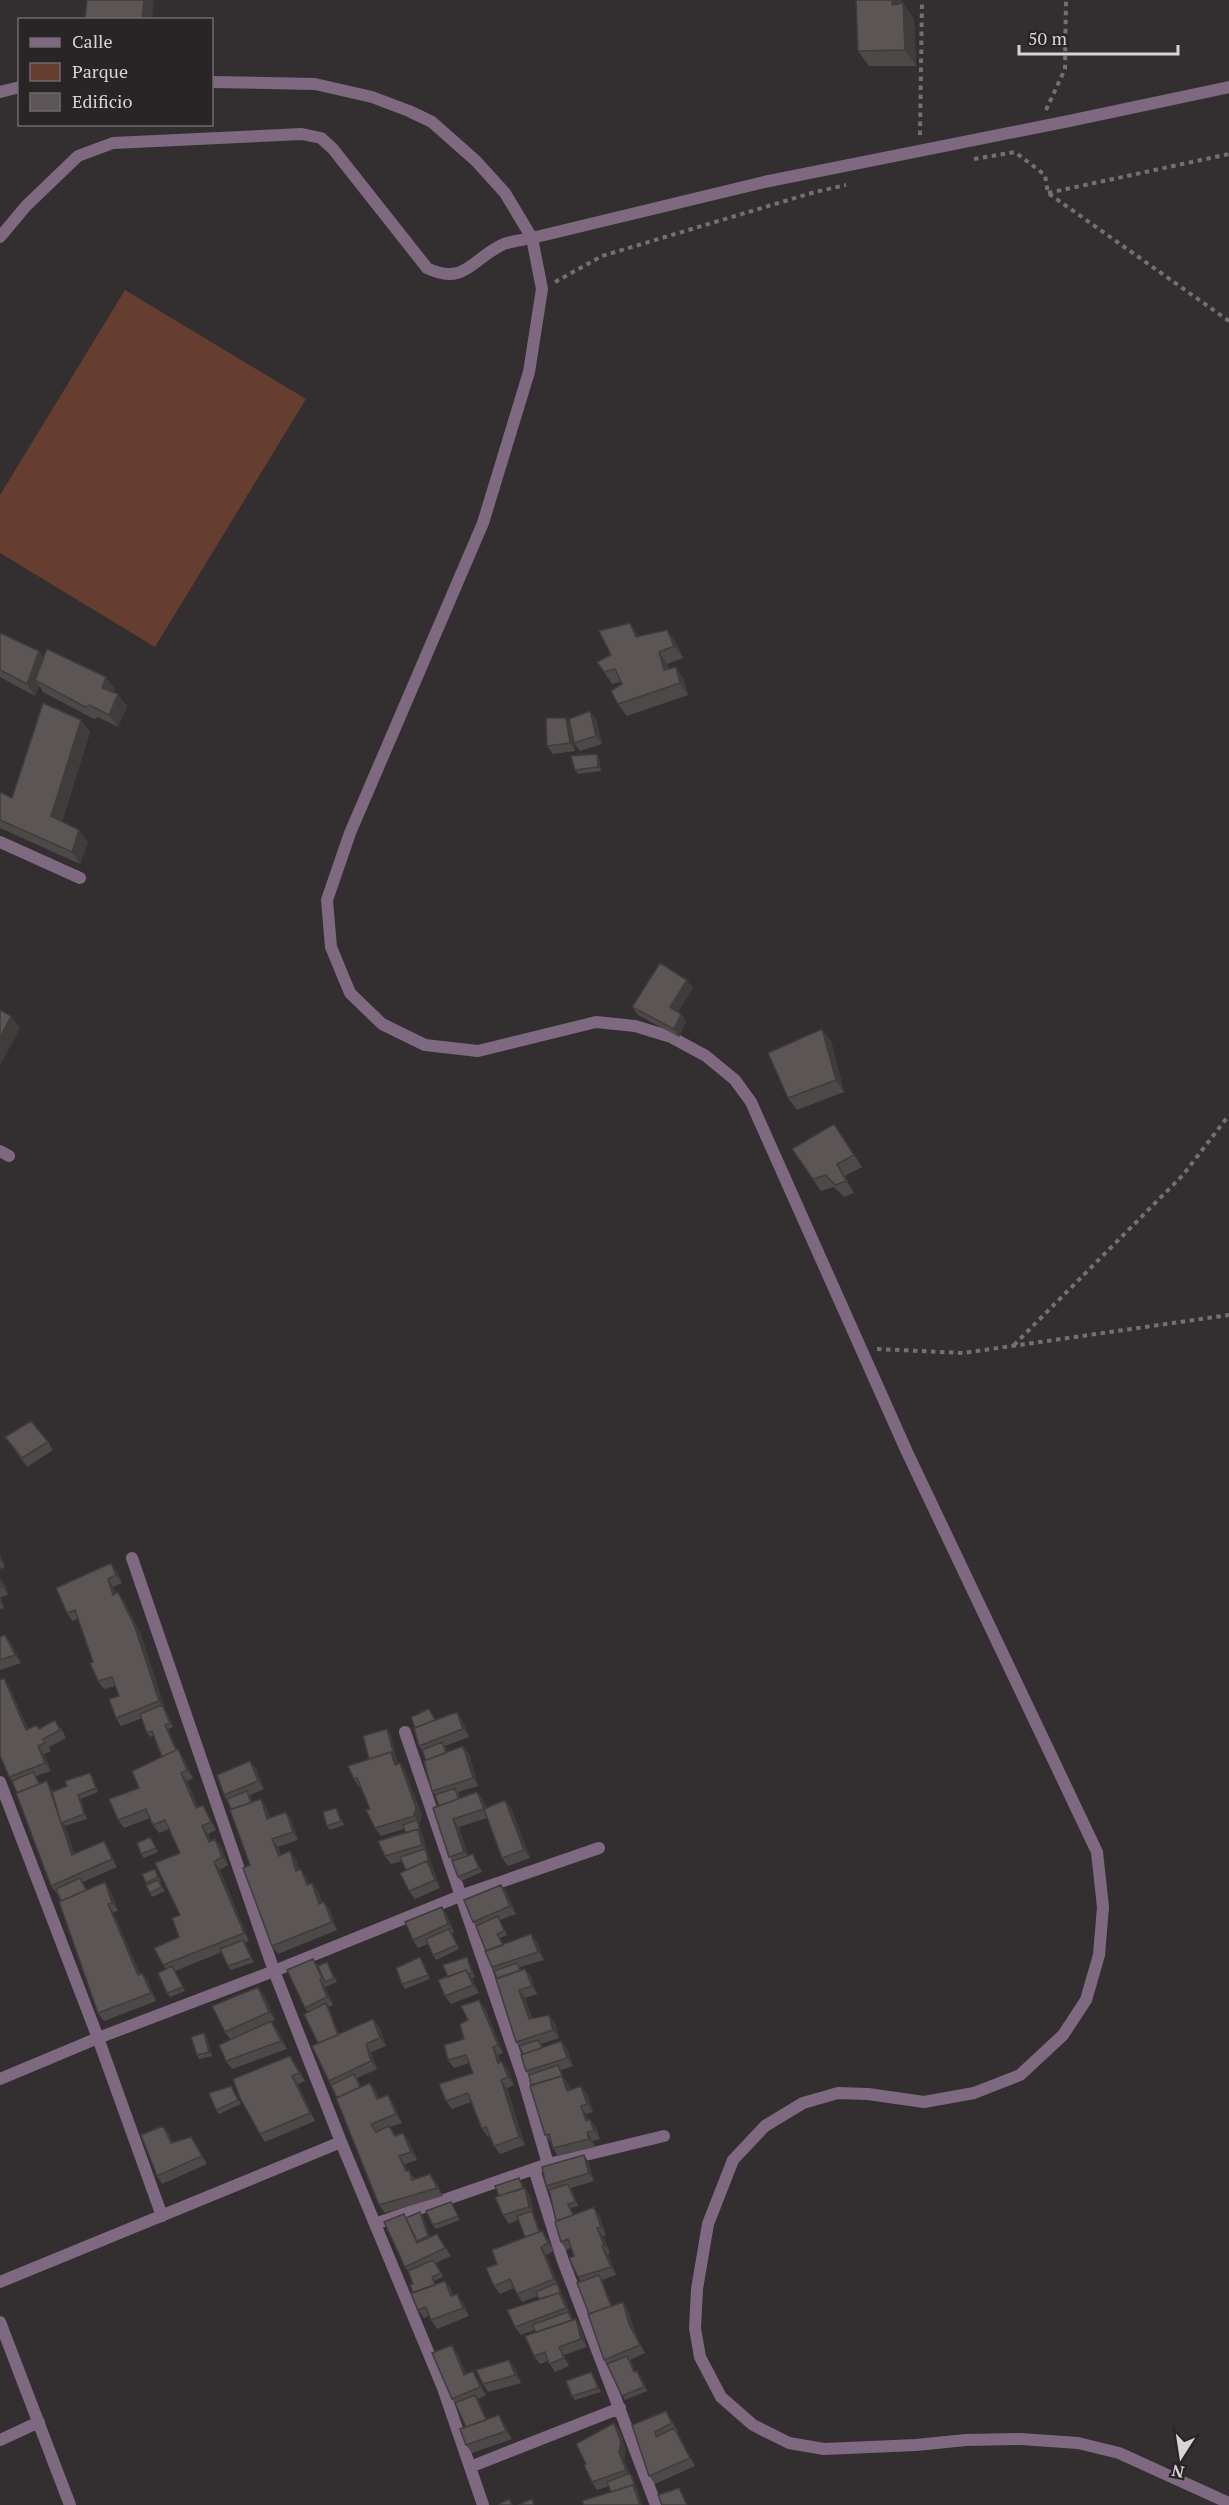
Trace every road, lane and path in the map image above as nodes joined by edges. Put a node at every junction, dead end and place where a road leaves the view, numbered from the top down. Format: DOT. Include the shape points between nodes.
graph roads {
  1 [pos="922,0"];
  2 [pos="1066,0"];
  3 [pos="213,82"];
  4 [pos="1229,87"];
  5 [pos="18,88"];
  6 [pos="0,92"];
  7 [pos="1038,128"];
  8 [pos="920,151"];
  9 [pos="1229,154"];
  10 [pos="971,159"];
  11 [pos="849,184"];
  12 [pos="1048,193"];
  13 [pos="0,237"];
  14 [pos="532,238"];
  15 [pos="542,290"];
  16 [pos="1229,321"];
  17 [pos="0,842"];
  18 [pos="80,878"];
  19 [pos="1229,1114"];
  20 [pos="1229,1315"];
  21 [pos="1013,1346"];
  22 [pos="861,1348"];
  23 [pos="132,1558"];
  24 [pos="405,1732"];
  25 [pos="0,1782"];
  26 [pos="599,1848"];
  27 [pos="460,1896"];
  28 [pos="274,1971"];
  29 [pos="98,2038"];
  30 [pos="0,2079"];
  31 [pos="664,2136"];
  32 [pos="341,2142"];
  33 [pos="548,2164"];
  34 [pos="534,2169"];
  35 [pos="162,2216"];
  36 [pos="375,2224"];
  37 [pos="0,2282"];
  38 [pos="0,2322"];
  39 [pos="620,2408"];
  40 [pos="39,2422"];
  41 [pos="0,2440"];
  42 [pos="470,2467"];
  43 [pos="1229,2503"];
  44 [pos="70,2505"];
  45 [pos="483,2505"];
  46 [pos="656,2505"];
  1 -- 8 [label="path"];
  2 -- 7 [label="path" via="1065,69"];
  3 -- 14 [label="street" via="315,84 372,97 409,111 432,123 476,161 504,193"];
  4 -- 7 [label="street"];
  5 -- 6 [label="street"];
  7 -- 8 [label="street"];
  8 -- 14 [label="street" via="764,182"];
  9 -- 12 [label="path"];
  10 -- 12 [label="path" via="1015,152 1045,174"];
  11 -- 15 [label="path" via="602,256"];
  12 -- 16 [label="path"];
  13 -- 14 [label="street" via="78,156 112,143 302,134 321,138 333,148 427,268 443,276 459,273 503,244"];
  14 -- 15 [label="street"];
  15 -- 22 [label="street" via="530,372 483,523 350,833 327,900 331,947 350,993 382,1024 425,1045 478,1051 596,1022 635,1026 670,1037 706,1056 735,1080 750,1102"];
  17 -- 18 [label="street"];
  19 -- 21 [label="path" via="1183,1175"];
  20 -- 21 [label="path"];
  21 -- 22 [label="path" via="963,1353"];
  22 -- 43 [label="street" via="1097,1852 1103,1907 1099,1955 1086,2000 1063,2035 1020,2075 974,2093 924,2102 838,2093 803,2103 765,2126 733,2160 708,2224 697,2289 695,2328 700,2357 721,2397 753,2425 789,2443 824,2449 966,2440 1078,2443 1119,2453"];
  23 -- 28 [label="street"];
  24 -- 27 [label="street"];
  25 -- 29 [label="street"];
  26 -- 27 [label="street"];
  27 -- 28 [label="street"];
  27 -- 33 [label="street" via="523,2078"];
  28 -- 29 [label="street"];
  28 -- 32 [label="street"];
  29 -- 30 [label="street"];
  29 -- 35 [label="street"];
  31 -- 33 [label="street"];
  32 -- 35 [label="street"];
  32 -- 36 [label="street"];
  33 -- 34 [label="street"];
  34 -- 36 [label="street"];
  34 -- 39 [label="street" via="562,2258"];
  35 -- 37 [label="street"];
  36 -- 42 [label="street"];
  38 -- 40 [label="street"];
  39 -- 42 [label="street"];
  39 -- 46 [label="street"];
  40 -- 41 [label="street"];
  40 -- 44 [label="street"];
  42 -- 45 [label="street"];
}
